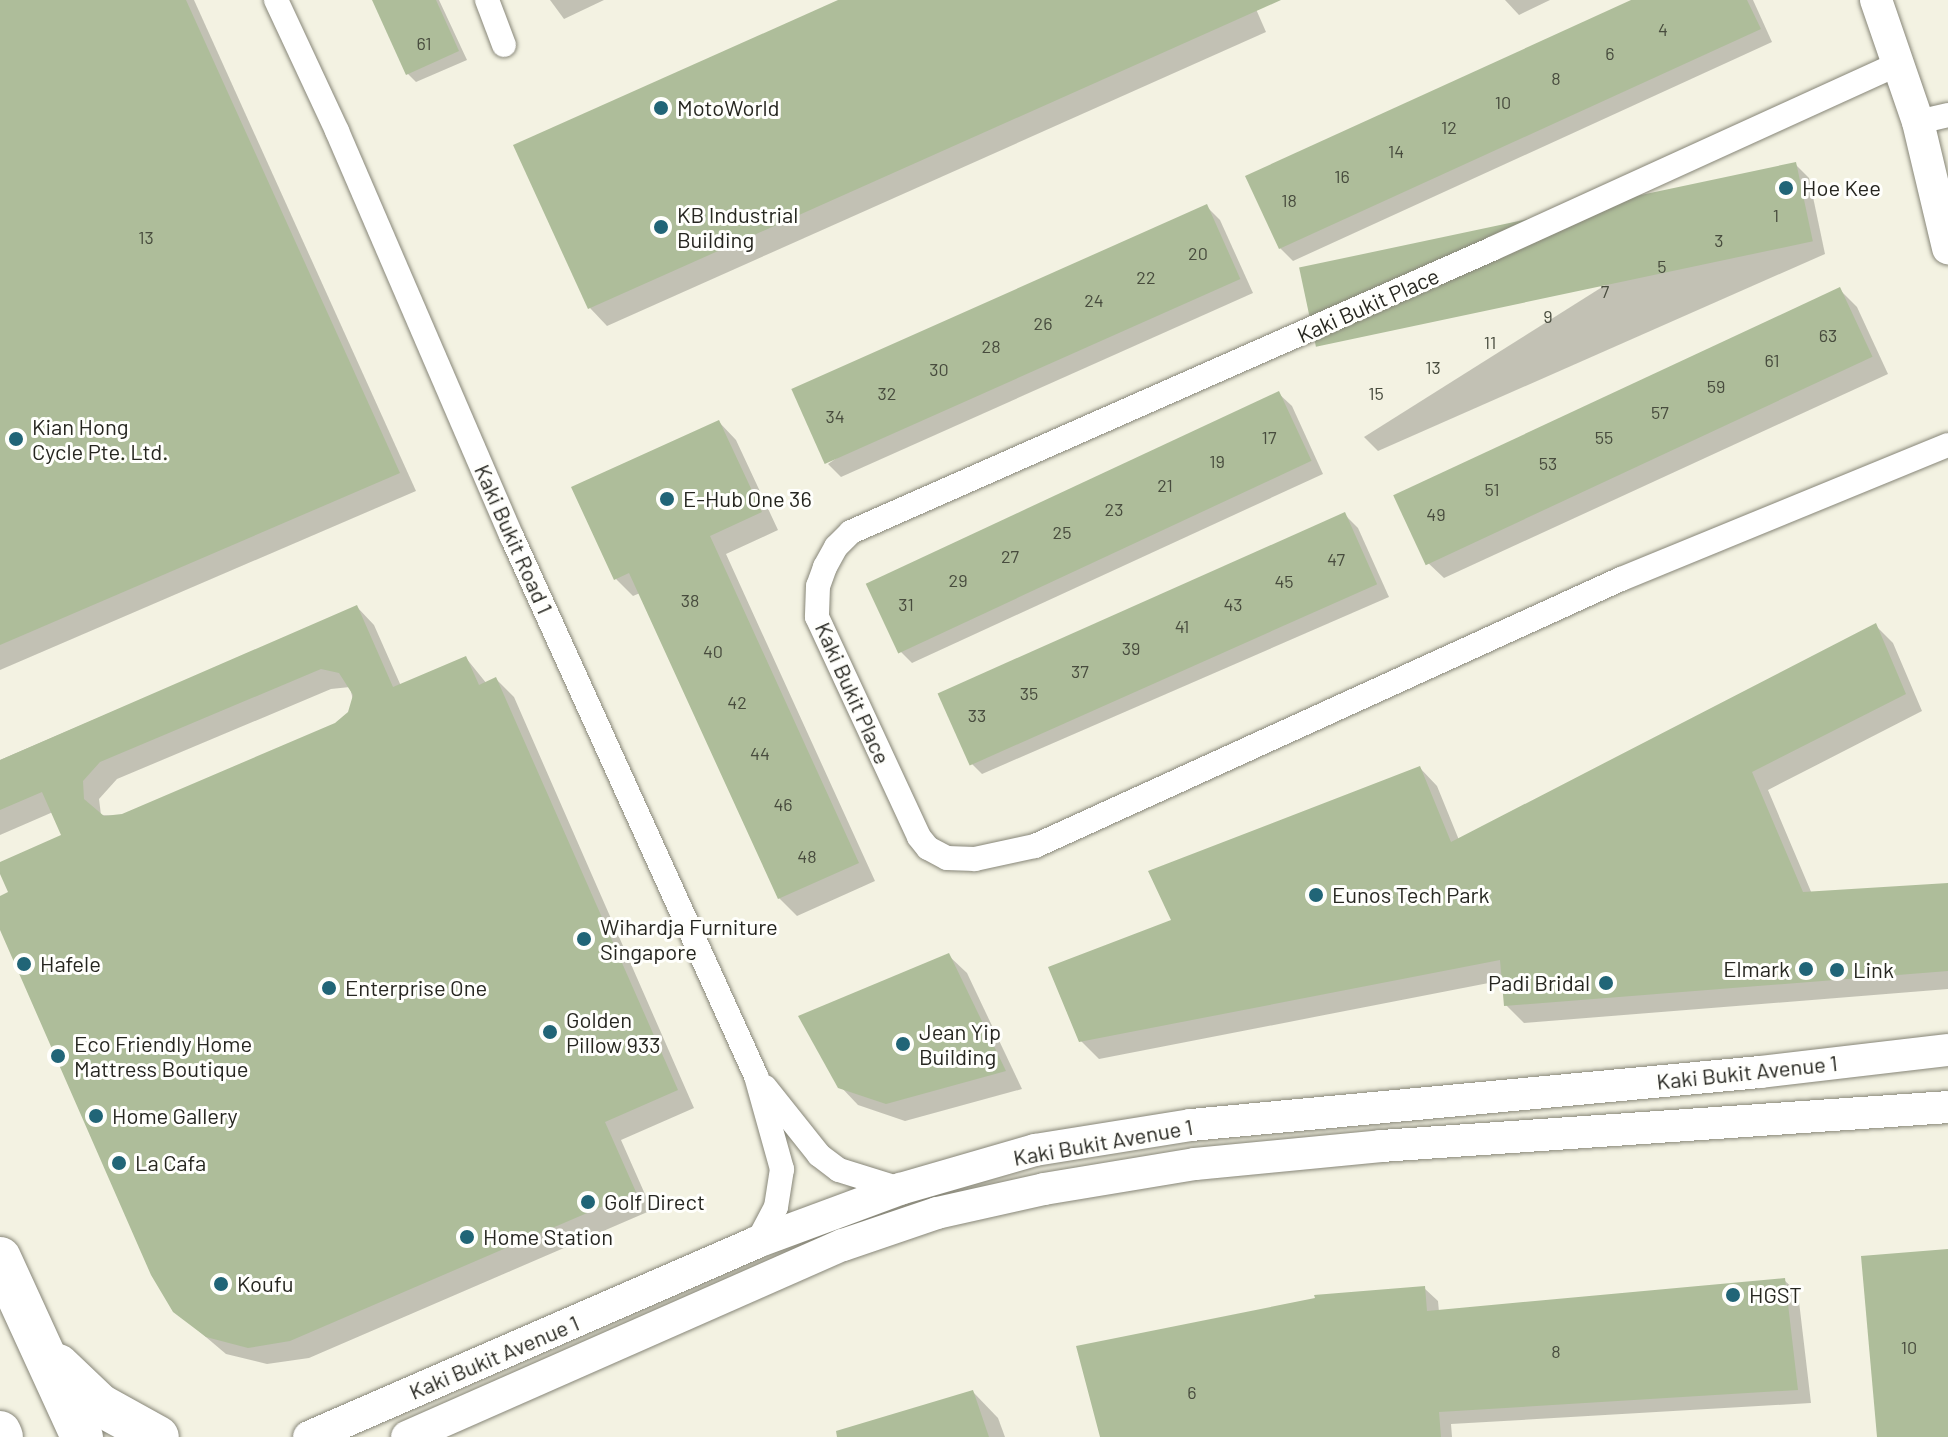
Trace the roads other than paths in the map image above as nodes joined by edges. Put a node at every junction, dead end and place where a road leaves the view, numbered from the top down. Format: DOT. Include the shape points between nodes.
graph roads {
  1 [pos="276,0"];
  2 [pos="487,0"];
  3 [pos="1876,0"];
  4 [pos="504,45"];
  5 [pos="1900,63"];
  6 [pos="1933,118"];
  7 [pos="1948,248"];
  8 [pos="1948,445"];
  9 [pos="1948,1050"];
  10 [pos="756,1076"];
  11 [pos="1948,1107"];
  12 [pos="900,1189"];
  13 [pos="757,1242"];
  14 [pos="0,1258"];
  15 [pos="43,1350"];
  16 [pos="82,1437"];
  17 [pos="158,1437"];
  18 [pos="309,1437"];
  19 [pos="407,1437"];
  1 -- 10 [label="street, Kaki Bukit Road 1"];
  2 -- 4 [label="street"];
  3 -- 5 [label="main road"];
  5 -- 6 [label="main road"];
  5 -- 8 [label="street, Kaki Bukit Place" via="851,532 825,567 817,617 919,837 947,858 975,859 1035,846 1621,579"];
  6 -- 7 [label="main road"];
  9 -- 12 [label="main road, Kaki Bukit Avenue 1" via="1191,1125 1035,1150"];
  10 -- 12 [label="street, Kaki Bukit Road 1" via="829,1163"];
  10 -- 13 [label="street, Kaki Bukit Road 1" via="782,1169 776,1207"];
  11 -- 19 [label="main road, Kaki Bukit Avenue 1" via="1366,1147 1195,1164 1044,1189 937,1213 843,1245"];
  12 -- 13 [label="main road, Kaki Bukit Avenue 1"];
  13 -- 18 [label="main road, Kaki Bukit Avenue 1"];
  14 -- 15 [label="highway"];
  15 -- 16 [label="highway"];
  15 -- 17 [label="highway" via="100,1405"];
}
